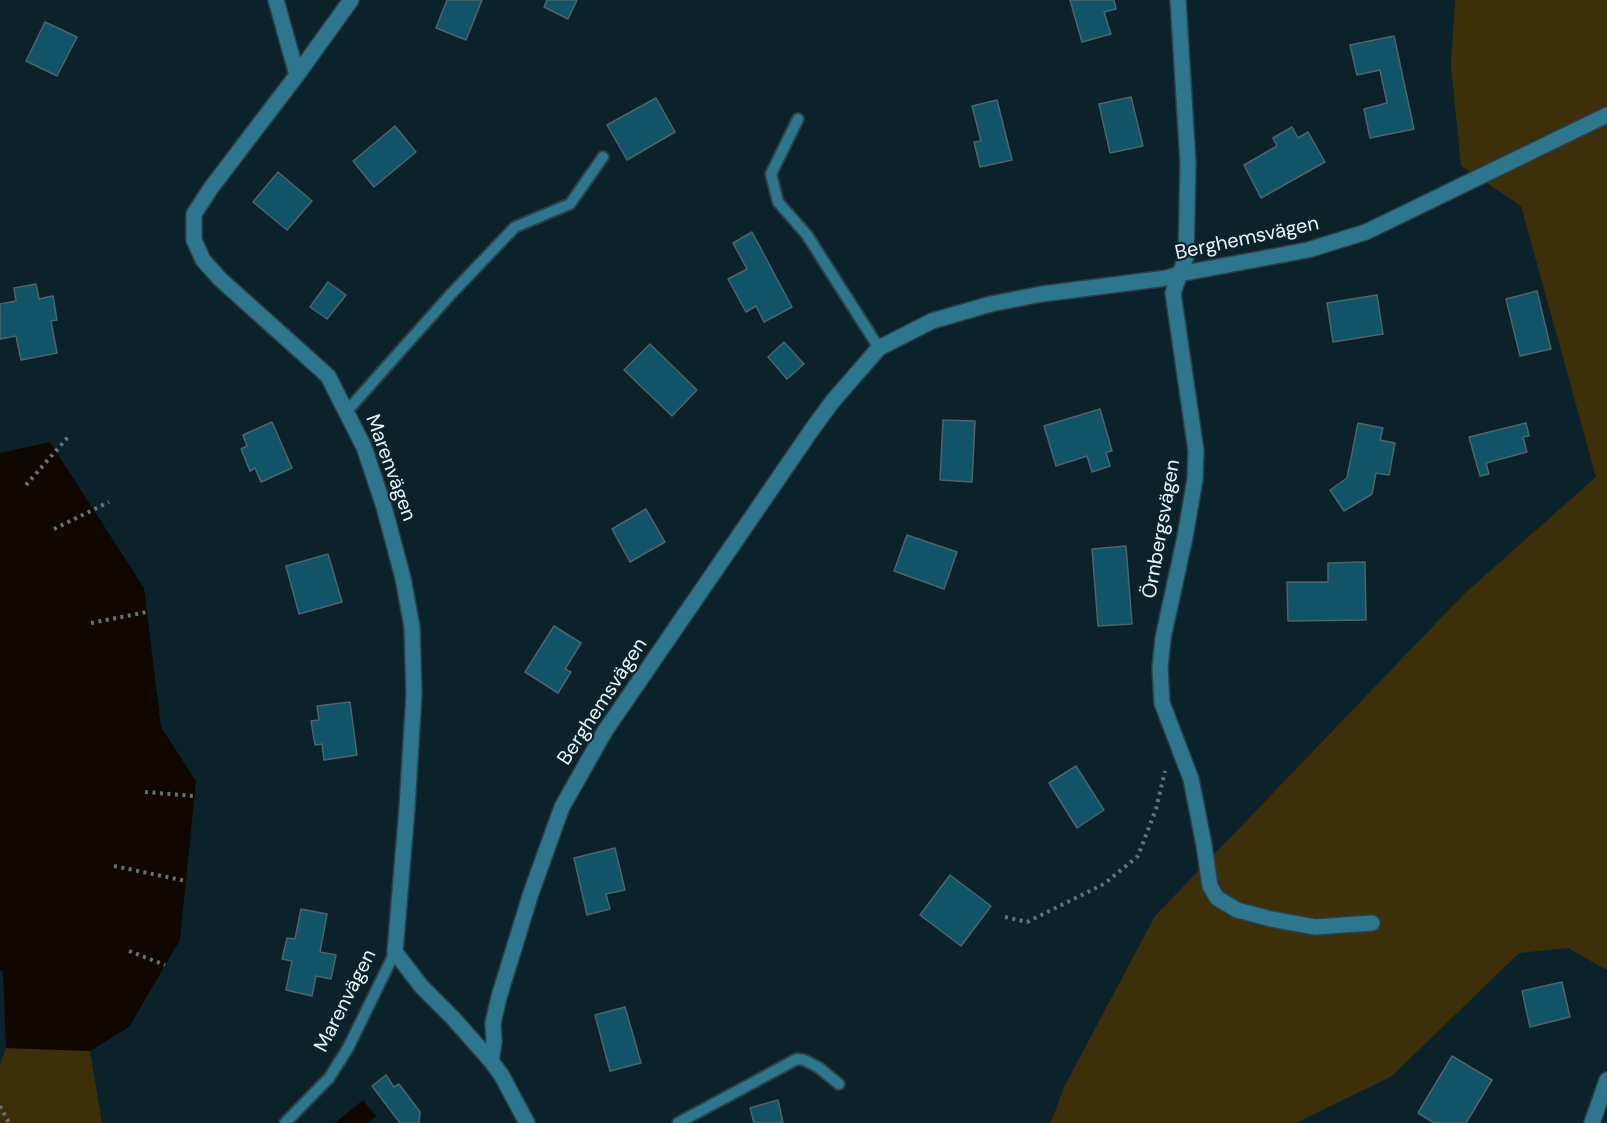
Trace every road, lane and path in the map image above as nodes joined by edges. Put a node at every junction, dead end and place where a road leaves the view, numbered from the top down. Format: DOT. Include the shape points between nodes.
graph roads {
  1 [pos="276,0"];
  2 [pos="351,0"];
  3 [pos="1178,0"];
  4 [pos="297,75"];
  5 [pos="1607,116"];
  6 [pos="798,119"];
  7 [pos="603,157"];
  8 [pos="1179,274"];
  9 [pos="879,348"];
  10 [pos="347,411"];
  11 [pos="68,437"];
  12 [pos="26,485"];
  13 [pos="109,502"];
  14 [pos="54,529"];
  15 [pos="147,612"];
  16 [pos="91,622"];
  17 [pos="1174,738"];
  18 [pos="145,792"];
  19 [pos="194,796"];
  20 [pos="114,866"];
  21 [pos="186,881"];
  22 [pos="1005,916"];
  23 [pos="1372,923"];
  24 [pos="129,951"];
  25 [pos="395,952"];
  26 [pos="165,965"];
  27 [pos="491,1061"];
  28 [pos="1607,1080"];
  29 [pos="839,1084"];
  30 [pos="0,1106"];
  31 [pos="9,1123"];
  32 [pos="285,1123"];
  33 [pos="526,1123"];
  34 [pos="678,1123"];
  35 [pos="1592,1123"];
  1 -- 4 [label="street"];
  2 -- 4 [label="street, Marenvägen"];
  3 -- 8 [label="street, Örnbergsvägen" via="1188,163 1186,256"];
  4 -- 10 [label="street, Marenvägen" via="194,213 194,240 203,260 220,279 328,376"];
  5 -- 8 [label="street, Berghemsvägen" via="1366,232 1308,250"];
  6 -- 9 [label="lane" via="771,174 778,202 807,235"];
  7 -- 10 [label="lane" via="570,204 515,227"];
  8 -- 9 [label="street, Berghemsvägen" via="991,304 932,321"];
  8 -- 17 [label="street, Örnbergsvägen" via="1173,293 1196,451 1195,478 1160,668 1162,703"];
  9 -- 27 [label="street, Berghemsvägen" via="813,428 605,731 562,807 499,997"];
  10 -- 25 [label="street, Marenvägen" via="384,507 412,627 414,694"];
  11 -- 12 [label="path"];
  13 -- 14 [label="path"];
  15 -- 16 [label="path"];
  17 -- 22 [label="path" via="1156,809 1138,856 1104,884 1027,922"];
  17 -- 23 [label="street, Örnbergsvägen" via="1191,779 1210,886 1217,898 1237,910 1315,927"];
  18 -- 19 [label="path"];
  20 -- 21 [label="path"];
  24 -- 26 [label="path"];
  25 -- 27 [label="street, Marenvägen" via="421,987"];
  25 -- 32 [label="lane, Marenvägen" via="329,1078"];
  27 -- 33 [label="street"];
  28 -- 35 [label="street"];
  29 -- 34 [label="lane" via="818,1067 797,1059"];
  30 -- 31 [label="path"];
}
